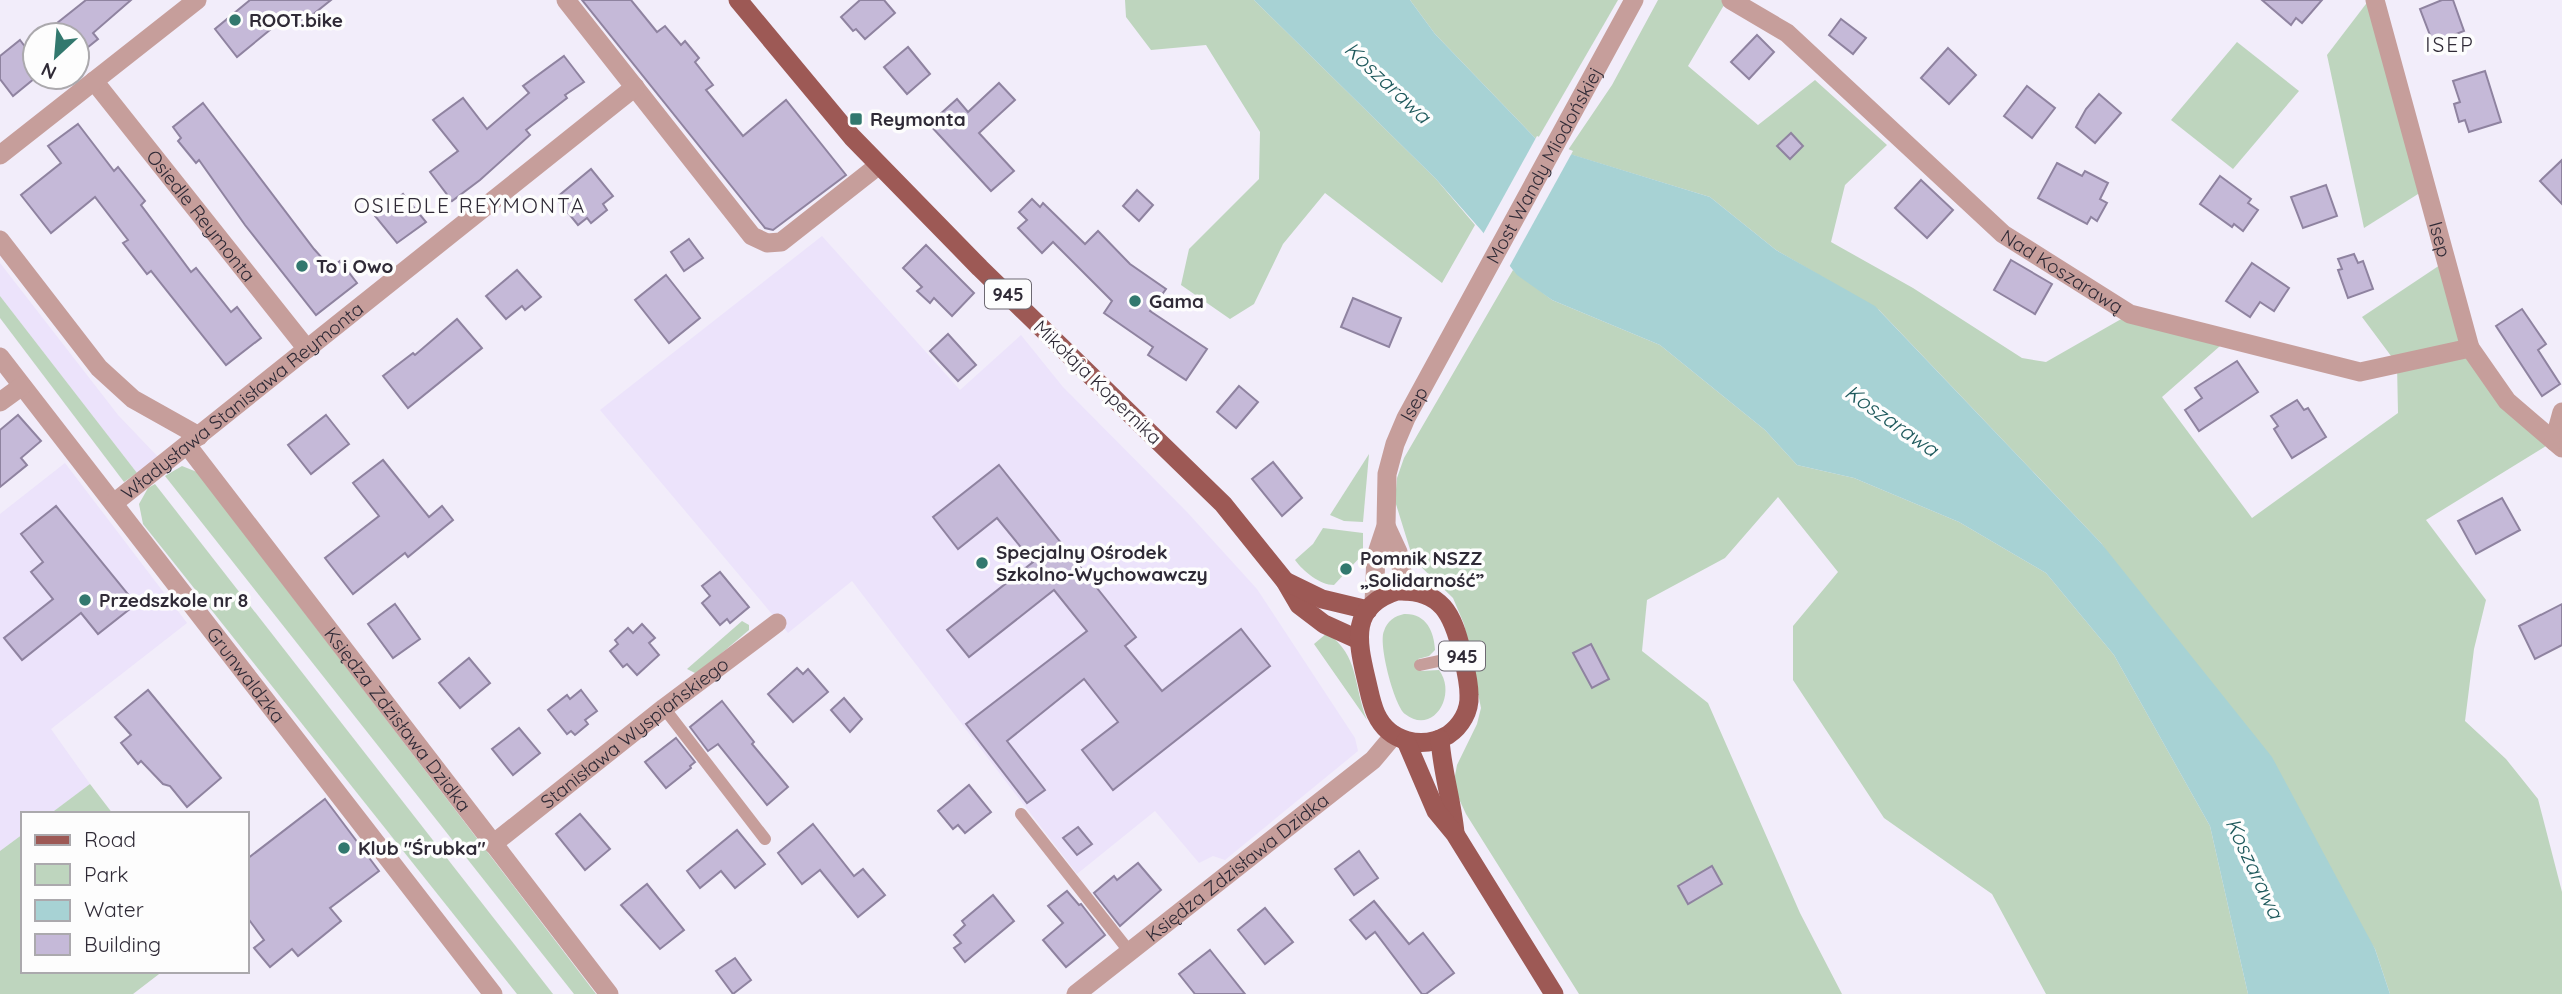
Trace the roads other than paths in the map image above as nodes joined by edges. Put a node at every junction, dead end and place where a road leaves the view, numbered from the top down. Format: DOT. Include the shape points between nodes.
graph roads {
  1 [pos="197,0"];
  2 [pos="566,0"];
  3 [pos="738,0"];
  4 [pos="1634,0"];
  5 [pos="1731,0"];
  6 [pos="2375,0"];
  7 [pos="94,81"];
  8 [pos="635,87"];
  9 [pos="0,155"];
  10 [pos="879,165"];
  11 [pos="0,240"];
  12 [pos="1476,291"];
  13 [pos="2470,348"];
  14 [pos="307,349"];
  15 [pos="0,357"];
  16 [pos="22,386"];
  17 [pos="0,402"];
  18 [pos="2562,412"];
  19 [pos="193,440"];
  20 [pos="2558,444"];
  21 [pos="114,503"];
  22 [pos="1386,526"];
  23 [pos="1285,581"];
  24 [pos="1406,591"];
  25 [pos="1371,606"];
  26 [pos="777,623"];
  27 [pos="1357,639"];
  28 [pos="1462,656"];
  29 [pos="1420,665"];
  30 [pos="664,708"];
  31 [pos="1400,738"];
  32 [pos="1440,739"];
  33 [pos="1021,814"];
  34 [pos="1455,834"];
  35 [pos="765,839"];
  36 [pos="493,844"];
  37 [pos="1129,951"];
  38 [pos="486,992"];
  39 [pos="609,994"];
  40 [pos="1076,994"];
  41 [pos="1554,994"];
  1 -- 7 [label="street"];
  2 -- 8 [label="street"];
  3 -- 10 [label="main road, Mikołaja Kopernika / 945"];
  4 -- 12 [label="street, Most Wandy Miodońskiej"];
  5 -- 13 [label="street, Nad Koszarawą" via="1787,33 2003,234 2130,314 2361,372"];
  6 -- 13 [label="street, Isep"];
  7 -- 9 [label="street"];
  7 -- 14 [label="street, Osiedle Reymonta"];
  8 -- 10 [label="street" via="752,236 767,243 780,242"];
  8 -- 14 [label="street, Władysława Stanisława Reymonta"];
  10 -- 23 [label="main road, Mikołaja Kopernika / 945" via="1223,504"];
  11 -- 19 [label="street" via="99,368 133,399"];
  12 -- 22 [label="street, Isep" via="1395,444 1386,484"];
  13 -- 20 [label="street, Isep" via="2507,401"];
  14 -- 19 [label="street, Władysława Stanisława Reymonta"];
  15 -- 16 [label="street, Grunwaldzka"];
  16 -- 17 [label="street"];
  16 -- 21 [label="street, Grunwaldzka"];
  18 -- 20 [label="street"];
  19 -- 21 [label="street, Władysława Stanisława Reymonta"];
  19 -- 36 [label="street, Księdza Zdzisława Dzidka"];
  21 -- 38 [label="street, Grunwaldzka"];
  22 -- 24 [label="street, Isep" via="1398,552"];
  22 -- 25 [label="street, Isep" via="1376,556"];
  23 -- 25 [label="main road, Mikołaja Kopernika / 945" via="1322,599"];
  23 -- 27 [label="main road, Mikołaja Kopernika / 945" via="1299,605 1324,624"];
  24 -- 25 [label="main road" via="1391,593"];
  24 -- 28 [label="main road, 945" via="1430,597 1447,610"];
  25 -- 27 [label="main road"];
  26 -- 30 [label="street, Stanisława Wyspiańskiego"];
  27 -- 31 [label="main road" via="1375,713"];
  28 -- 29 [label="lane"];
  28 -- 32 [label="main road, 945" via="1468,707 1460,724"];
  30 -- 35 [label="lane"];
  30 -- 36 [label="street, Stanisława Wyspiańskiego"];
  31 -- 32 [label="main road" via="1425,743"];
  31 -- 34 [label="main road" via="1436,810"];
  31 -- 37 [label="street, Księdza Zdzisława Dzidka"];
  32 -- 34 [label="main road"];
  33 -- 37 [label="lane"];
  34 -- 41 [label="main road"];
  36 -- 39 [label="street, Księdza Zdzisława Dzidka"];
  37 -- 40 [label="street, Księdza Zdzisława Dzidka"];
}
